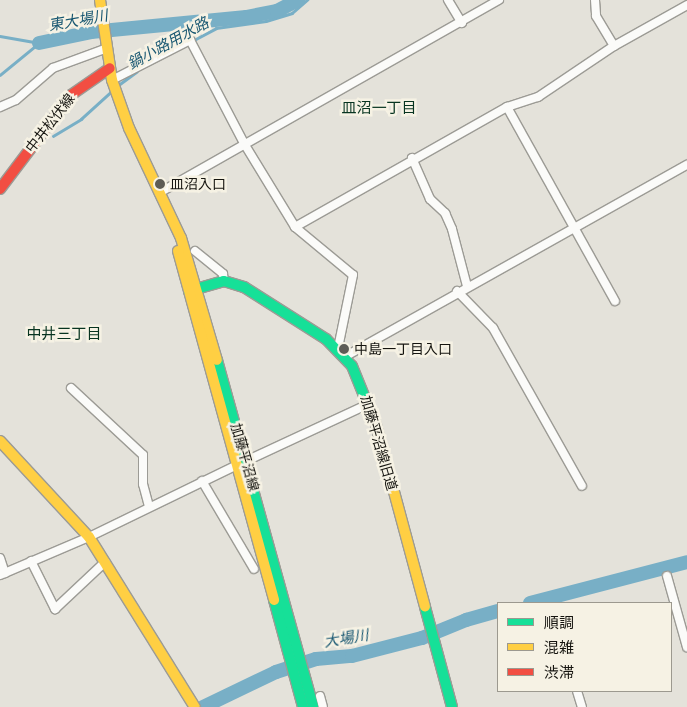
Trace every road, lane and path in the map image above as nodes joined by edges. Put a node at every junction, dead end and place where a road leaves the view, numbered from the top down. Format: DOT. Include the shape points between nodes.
graph roads {
  1 [pos="100,0"];
  2 [pos="448,0"];
  3 [pos="499,0"];
  4 [pos="596,0"];
  5 [pos="687,5"];
  6 [pos="462,23"];
  7 [pos="614,46"];
  8 [pos="107,48"];
  9 [pos="110,68"];
  10 [pos="112,80"];
  11 [pos="0,107"];
  12 [pos="507,107"];
  13 [pos="245,145"];
  14 [pos="412,158"];
  15 [pos="687,166"];
  16 [pos="0,189"];
  17 [pos="159,192"];
  18 [pos="574,226"];
  19 [pos="295,227"];
  20 [pos="195,251"];
  21 [pos="224,281"];
  22 [pos="467,286"];
  23 [pos="193,290"];
  24 [pos="457,291"];
  25 [pos="615,302"];
  26 [pos="338,348"];
  27 [pos="346,356"];
  28 [pos="71,388"];
  29 [pos="369,404"];
  30 [pos="0,441"];
  31 [pos="241,463"];
  32 [pos="202,481"];
  33 [pos="582,486"];
  34 [pos="149,506"];
  35 [pos="89,537"];
  36 [pos="0,558"];
  37 [pos="31,561"];
  38 [pos="105,562"];
  39 [pos="254,569"];
  40 [pos="3,574"];
  41 [pos="667,576"];
  42 [pos="687,647"];
  43 [pos="300,676"];
  44 [pos="578,692"];
  45 [pos="320,696"];
  46 [pos="193,705"];
  47 [pos="303,707"];
  48 [pos="313,707"];
  49 [pos="323,707"];
  50 [pos="452,707"];
  51 [pos="582,707"];
  1 -- 8 [label="main road, 加藤平沼線"];
  2 -- 6 [label="street"];
  3 -- 6 [label="street"];
  4 -- 7 [label="street" via="596,16"];
  5 -- 7 [label="street"];
  6 -- 13 [label="street"];
  7 -- 12 [label="street" via="538,97"];
  8 -- 9 [label="main road, 加藤平沼線"];
  8 -- 11 [label="street" via="53,68 16,100"];
  9 -- 10 [label="main road, 加藤平沼線"];
  9 -- 16 [label="main road, 中井松伏線" via="88,80 71,95"];
  10 -- 13 [label="street" via="190,40"];
  10 -- 17 [label="main road, 加藤平沼線" via="129,128"];
  12 -- 14 [label="street"];
  12 -- 18 [label="street"];
  13 -- 17 [label="street"];
  13 -- 19 [label="street"];
  14 -- 19 [label="street"];
  14 -- 22 [label="street" via="430,199 444,213 452,229"];
  15 -- 18 [label="street"];
  17 -- 23 [label="main road, 加藤平沼線" via="181,238"];
  18 -- 22 [label="street"];
  18 -- 25 [label="street"];
  19 -- 26 [label="street" via="353,275"];
  20 -- 21 [label="street" via="223,274"];
  21 -- 23 [label="main road"];
  21 -- 26 [label="main road, 加藤平沼線旧道" via="244,288"];
  22 -- 24 [label="street"];
  23 -- 31 [label="main road, 加藤平沼線"];
  24 -- 27 [label="street"];
  24 -- 33 [label="street" via="493,328"];
  26 -- 27 [label="main road, 加藤平沼線旧道"];
  27 -- 29 [label="main road, 加藤平沼線旧道"];
  28 -- 34 [label="street" via="143,455 143,484"];
  29 -- 31 [label="street"];
  29 -- 50 [label="main road, 加藤平沼線旧道"];
  30 -- 35 [label="main road"];
  31 -- 32 [label="street"];
  31 -- 43 [label="main road, 加藤平沼線"];
  32 -- 34 [label="street"];
  32 -- 39 [label="street"];
  34 -- 35 [label="street"];
  35 -- 37 [label="street"];
  35 -- 38 [label="main road"];
  36 -- 40 [label="street"];
  37 -- 38 [label="street" via="55,609"];
  37 -- 40 [label="street"];
  38 -- 46 [label="main road"];
  41 -- 42 [label="street"];
  43 -- 47 [label="main road, 加藤平沼線"];
  43 -- 48 [label="main road, 加藤平沼線"];
  44 -- 51 [label="street"];
  45 -- 49 [label="street"];
}
